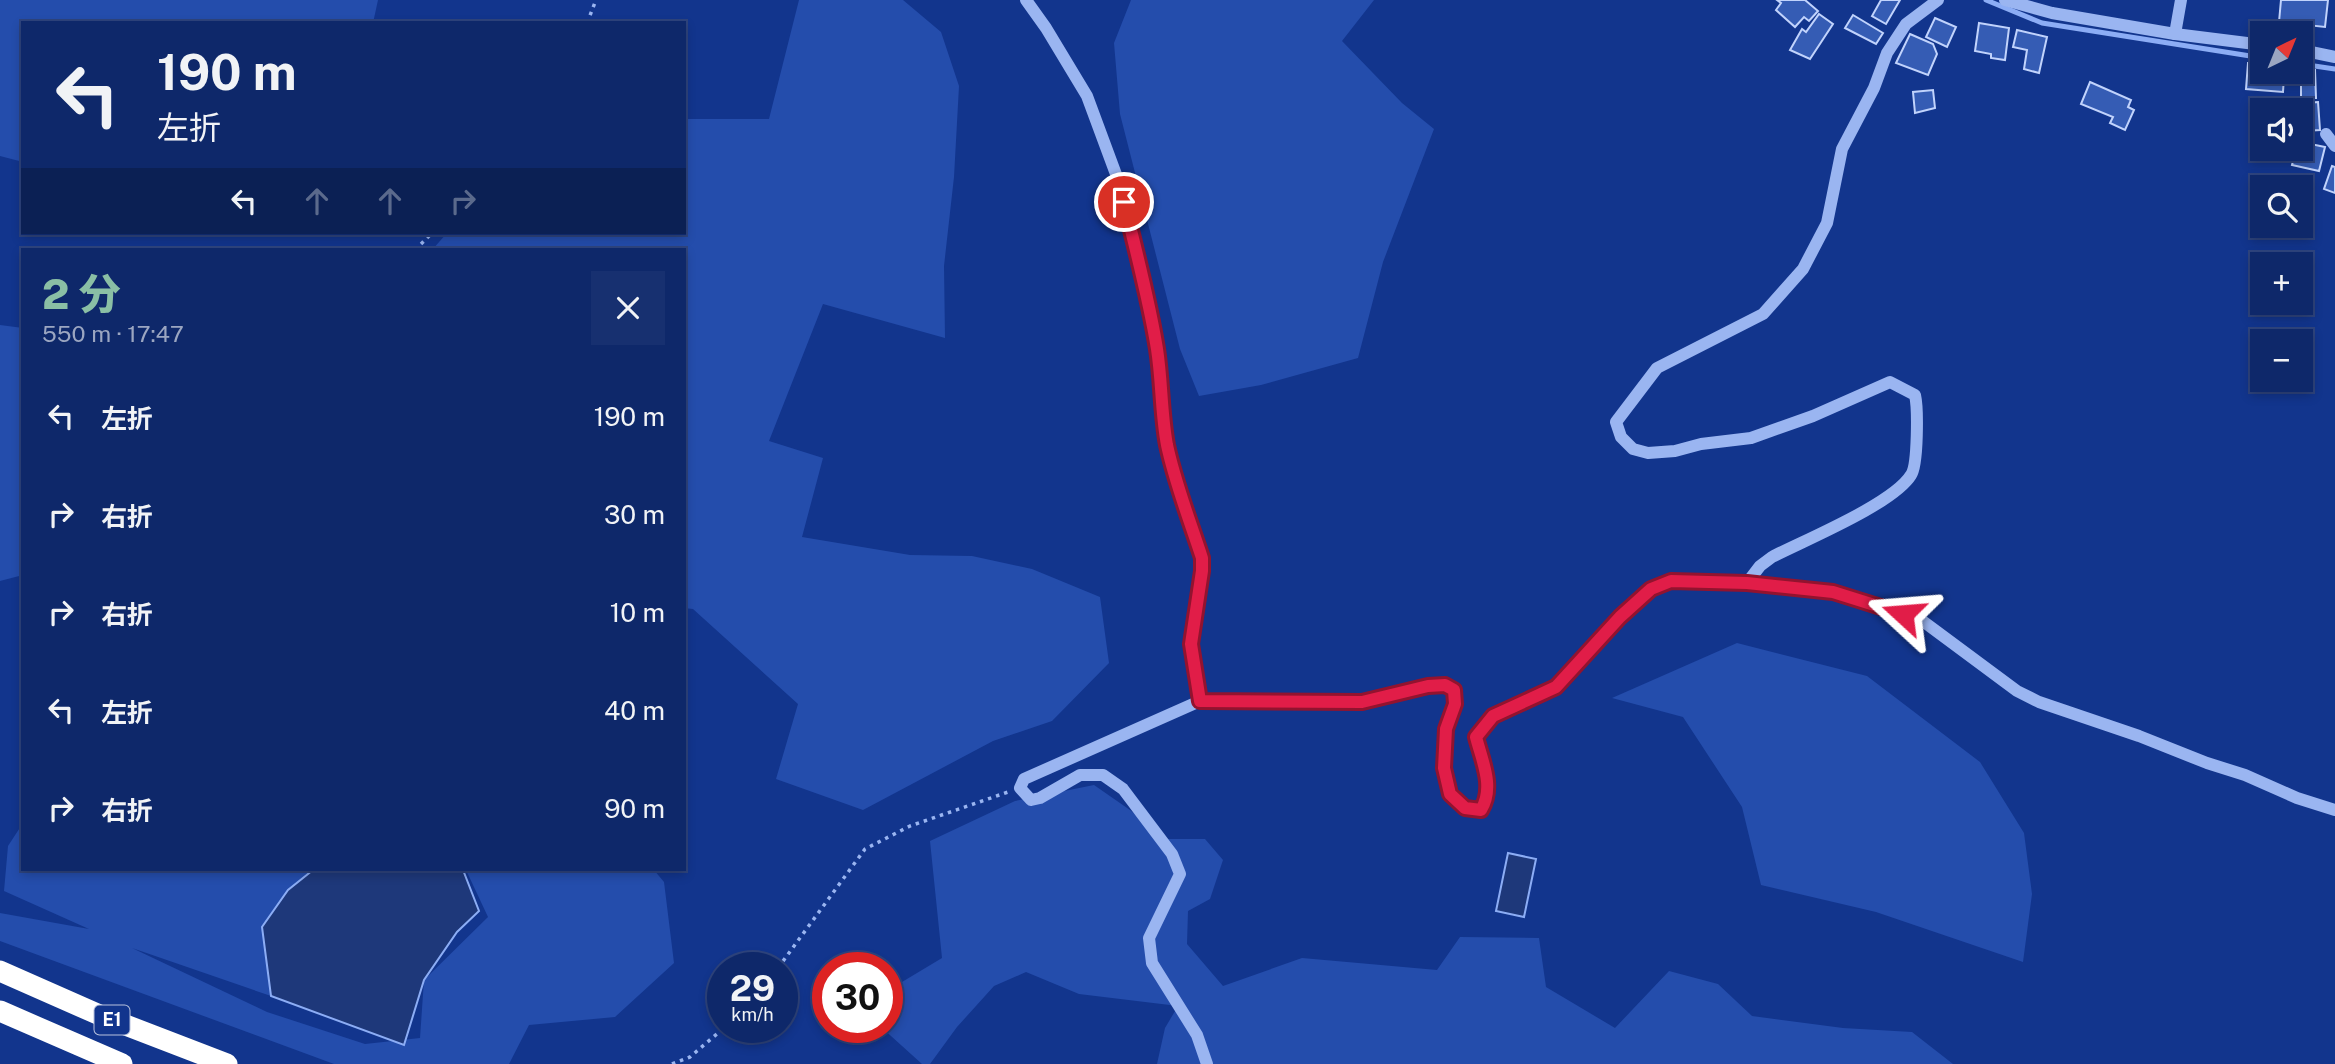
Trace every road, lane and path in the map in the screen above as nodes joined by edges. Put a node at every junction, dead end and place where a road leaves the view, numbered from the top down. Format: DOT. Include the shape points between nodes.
graph roads {
  1 [pos="596,0"];
  2 [pos="1026,0"];
  3 [pos="1938,0"];
  4 [pos="2005,0"];
  5 [pos="2180,0"];
  6 [pos="588,21"];
  7 [pos="2175,34"];
  8 [pos="2250,43"];
  9 [pos="2314,53"];
  10 [pos="2335,57"];
  11 [pos="2326,134"];
  12 [pos="2335,146"];
  13 [pos="430,235"];
  14 [pos="417,248"];
  15 [pos="1747,583"];
  16 [pos="1200,701"];
  17 [pos="1020,788"];
  18 [pos="2335,810"];
  19 [pos="790,952"];
  20 [pos="0,971"];
  21 [pos="0,1011"];
  22 [pos="707,1042"];
  23 [pos="122,1064"];
  24 [pos="227,1064"];
  25 [pos="672,1064"];
  26 [pos="1207,1064"];
  1 -- 6 [label="path"];
  2 -- 16 [label="street" via="1087,96 1117,177 1146,290 1168,449 1202,558 1191,644"];
  3 -- 15 [label="street" via="1906,24 1887,53 1842,149 1827,223 1803,270 1763,314 1657,368 1616,422 1621,437 1633,449 1675,451 1751,438 1890,382 1915,395 1913,473 1902,486 1879,503 1772,557"];
  4 -- 7 [label="street" via="2052,13"];
  5 -- 7 [label="street"];
  7 -- 8 [label="street"];
  9 -- 10 [label="street"];
  11 -- 12 [label="street"];
  13 -- 14 [label="path"];
  15 -- 16 [label="street" via="1671,581 1651,589 1556,687 1493,716 1476,737 1489,786 1481,810 1465,808 1450,794 1444,768 1446,729 1455,704 1454,690 1445,685 1362,702"];
  15 -- 18 [label="street" via="1833,592 1924,622 2017,691 2039,702"];
  16 -- 17 [label="street" via="1032,774"];
  17 -- 19 [label="path" via="910,826 865,849"];
  17 -- 26 [label="street" via="1031,800 1080,775 1104,775 1123,789 1172,854 1180,874 1149,938 1152,963 1197,1035"];
  20 -- 24 [label="highway, E1"];
  21 -- 23 [label="highway, E1"];
  22 -- 25 [label="path"];
}
